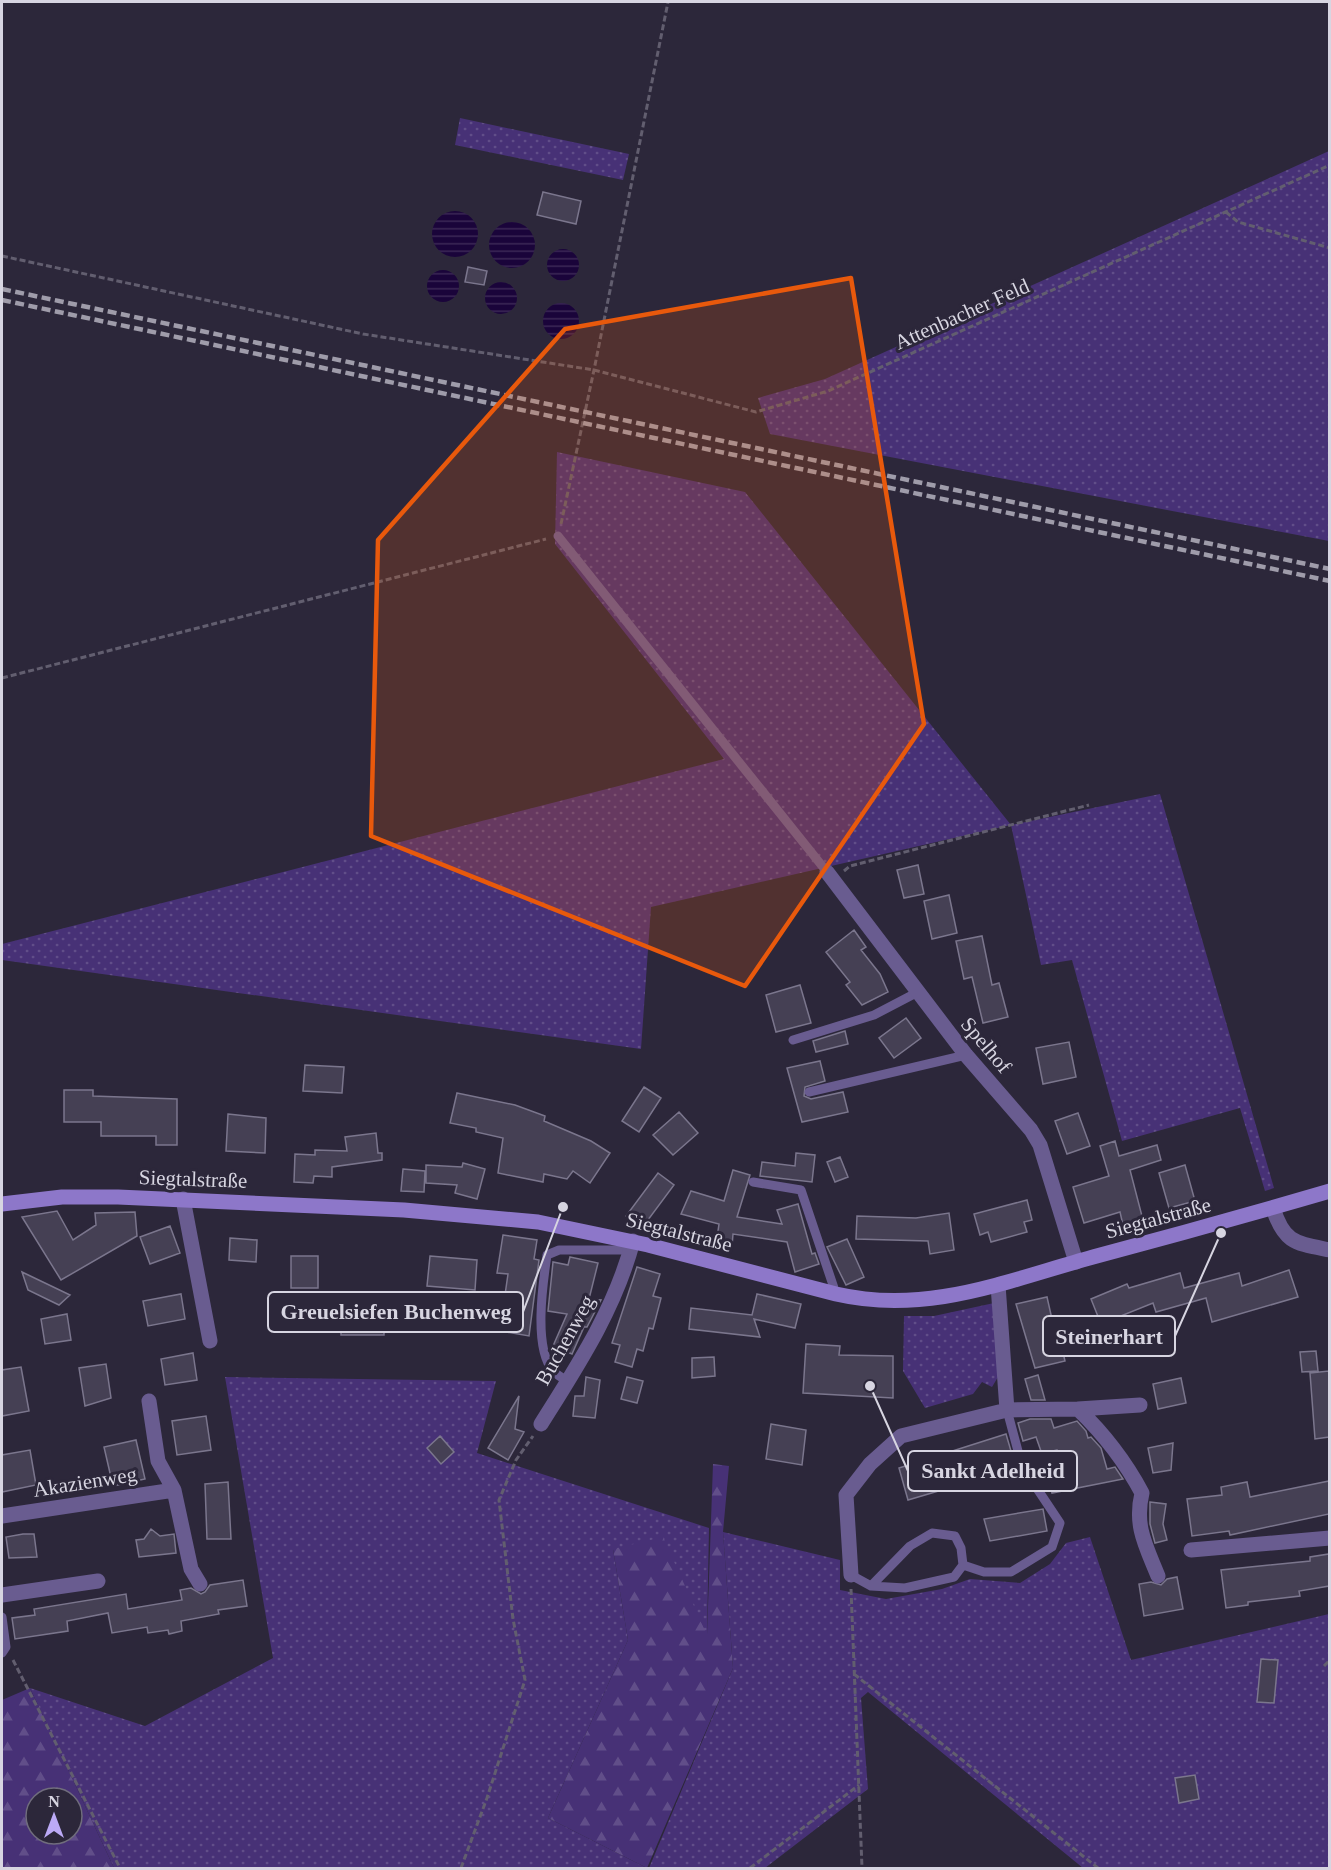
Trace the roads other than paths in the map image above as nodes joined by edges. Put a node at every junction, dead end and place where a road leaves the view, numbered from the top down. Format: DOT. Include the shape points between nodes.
graph roads {
  1 [pos="558,536"];
  2 [pos="830,876"];
  3 [pos="918,992"];
  4 [pos="793,1040"];
  5 [pos="966,1055"];
  6 [pos="809,1092"];
  7 [pos="753,1182"];
  8 [pos="1329,1191"];
  9 [pos="183,1199"];
  10 [pos="2,1204"];
  11 [pos="1273,1208"];
  12 [pos="632,1245"];
  13 [pos="1329,1250"];
  14 [pos="1076,1262"];
  15 [pos="998,1285"];
  16 [pos="836,1294"];
  17 [pos="210,1341"];
  18 [pos="568,1382"];
  19 [pos="149,1401"];
  20 [pos="1140,1405"];
  21 [pos="1078,1409"];
  22 [pos="1007,1410"];
  23 [pos="541,1424"];
  24 [pos="174,1490"];
  25 [pos="2,1516"];
  26 [pos="1329,1538"];
  27 [pos="1191,1550"];
  28 [pos="963,1565"];
  29 [pos="851,1575"];
  30 [pos="1158,1576"];
  31 [pos="98,1581"];
  32 [pos="200,1584"];
  33 [pos="872,1586"];
  34 [pos="2,1595"];
  35 [pos="2,1617"];
  36 [pos="4,1650"];
  1 -- 2 [label="lane"];
  2 -- 3 [label="street, Spelhof"];
  3 -- 4 [label="lane" via="874,1015"];
  3 -- 5 [label="street, Spelhof"];
  5 -- 6 [label="lane"];
  5 -- 14 [label="street, Spelhof" via="1040,1145"];
  7 -- 16 [label="lane" via="801,1190"];
  8 -- 11 [label="main road, Siegtalstraße"];
  9 -- 10 [label="main road, Siegtalstraße" via="62,1197"];
  9 -- 12 [label="main road, Siegtalstraße" via="466,1213 538,1222"];
  9 -- 17 [label="street"];
  11 -- 13 [label="street" via="1282,1232 1290,1240"];
  11 -- 14 [label="main road, Siegtalstraße"];
  12 -- 16 [label="main road, Siegtalstraße"];
  12 -- 18 [label="street, Buchenweg" via="606,1316"];
  12 -- 18 [label="lane" via="559,1250 547,1255 540,1295 542,1332 552,1370"];
  14 -- 15 [label="main road, Siegtalstraße"];
  15 -- 16 [label="main road, Siegtalstraße" via="941,1299 905,1302"];
  15 -- 22 [label="street"];
  18 -- 23 [label="street, Buchenweg"];
  19 -- 24 [label="street, Akazienweg" via="158,1461"];
  20 -- 21 [label="street"];
  21 -- 22 [label="street"];
  21 -- 30 [label="street" via="1125,1461 1142,1493 1138,1511 1141,1535"];
  22 -- 28 [label="lane" via="1022,1466 1060,1523 1052,1546 1011,1572 984,1572"];
  22 -- 29 [label="street" via="901,1436 870,1464 846,1495"];
  24 -- 25 [label="street, Akazienweg"];
  24 -- 32 [label="street, Akazienweg" via="191,1569"];
  26 -- 27 [label="street"];
  28 -- 33 [label="lane" via="954,1577 905,1588"];
  28 -- 33 [label="lane" via="955,1536 932,1533 910,1546"];
  29 -- 33 [label="lane"];
  31 -- 34 [label="street"];
  35 -- 36 [label="lane"];
}
